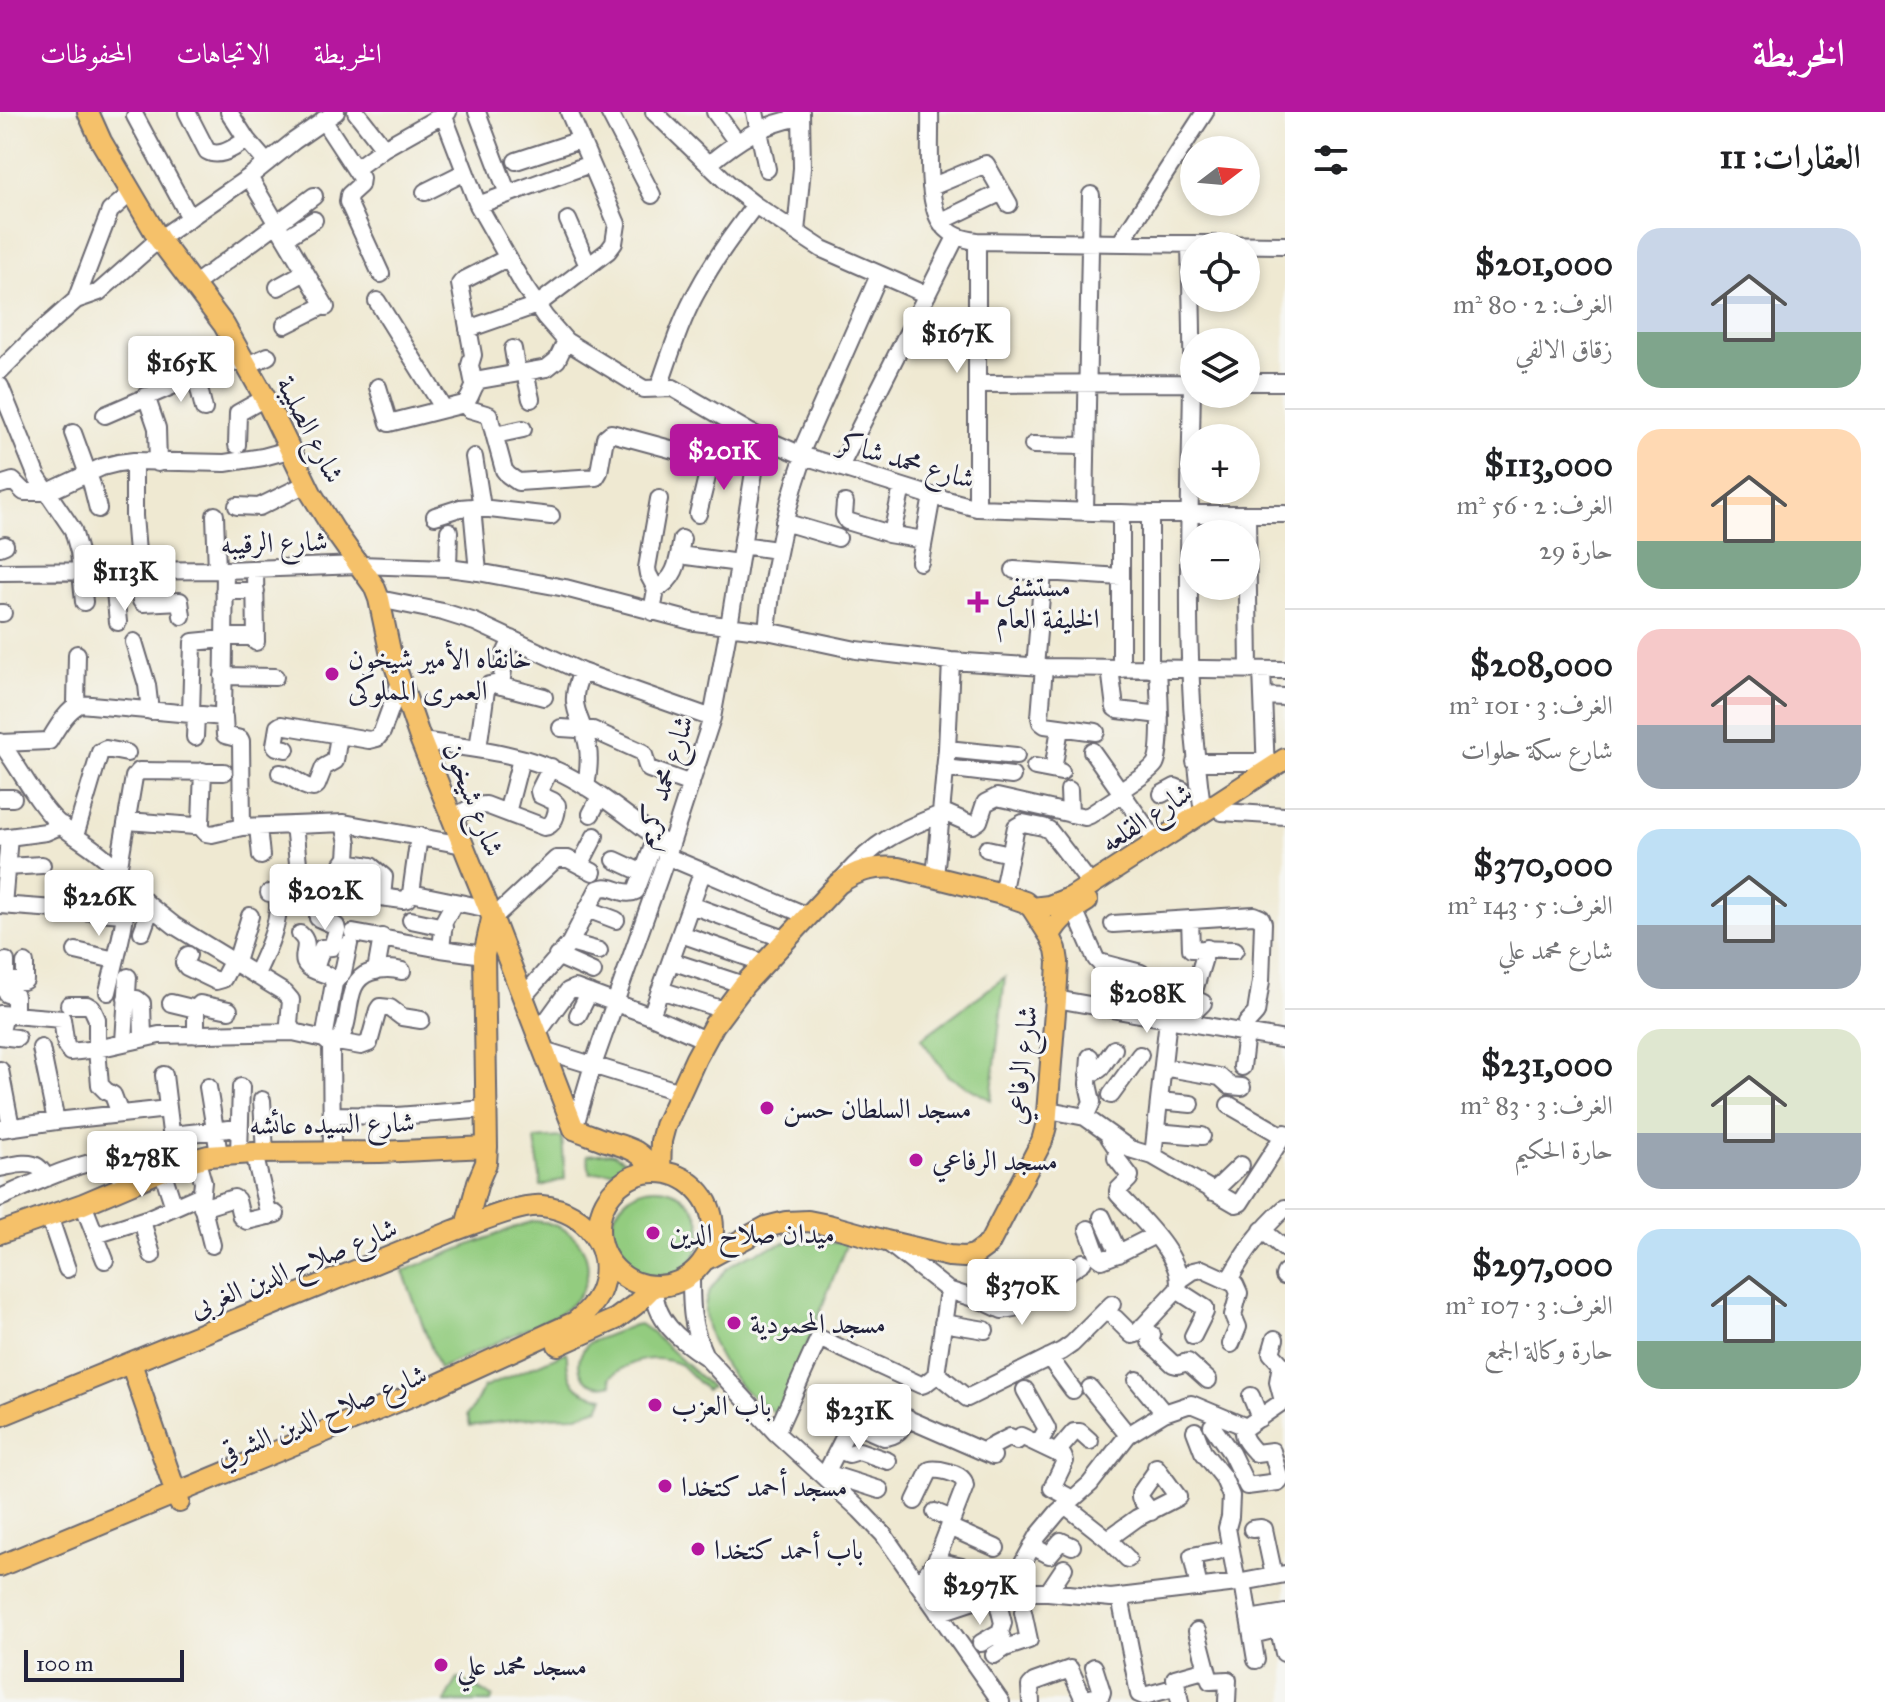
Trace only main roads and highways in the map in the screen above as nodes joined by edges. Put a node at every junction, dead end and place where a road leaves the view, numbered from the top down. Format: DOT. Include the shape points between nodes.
graph roads {
  1 [pos="88,112"];
  2 [pos="359,565"];
  3 [pos="1276,766"];
  4 [pos="1203,817"];
  5 [pos="1032,908"];
  6 [pos="491,914"];
  7 [pos="1050,936"];
  8 [pos="665,1126"];
  9 [pos="625,1145"];
  10 [pos="487,1147"];
  11 [pos="658,1172"];
  12 [pos="466,1226"];
  13 [pos="0,1233"];
  14 [pos="599,1245"];
  15 [pos="697,1268"];
  16 [pos="654,1286"];
  17 [pos="131,1363"];
  18 [pos="0,1416"];
  19 [pos="178,1498"];
  20 [pos="0,1566"];
  21 [pos="0,1575"];
  1 -- 2 [label="main road, شارع الصليبة" via="159,239 224,325 306,484"];
  2 -- 6 [label="main road, شارع شيخون" via="379,599 400,682"];
  3 -- 4 [label="main road, شارع القلعه"];
  4 -- 5 [label="main road, شارع القلعه" via="1092,886 1057,904"];
  4 -- 7 [label="main road, شارع القلعه" via="1074,909"];
  5 -- 7 [label="main road"];
  5 -- 8 [label="main road" via="1002,894 898,868 852,874 785,939 724,1010"];
  6 -- 9 [label="main road, شارع شيخون" via="574,1129"];
  6 -- 10 [label="main road" via="484,955"];
  7 -- 15 [label="main road, شارع الرفاعي" via="1057,955 1049,1110 1042,1141 982,1251 949,1256 828,1225 786,1222 766,1227"];
  8 -- 9 [label="main road" via="647,1140"];
  8 -- 11 [label="main road"];
  9 -- 11 [label="main road"];
  10 -- 12 [label="main road"];
  10 -- 13 [label="main road, شارع السيده عائشه" via="196,1158"];
  11 -- 14 [label="main road" via="637,1175 609,1196 601,1213"];
  11 -- 15 [label="main road" via="694,1188 709,1210 712,1236"];
  12 -- 14 [label="main road, شارع صلاح الدين الغربى" via="530,1206 551,1207 580,1219"];
  12 -- 17 [label="main road, شارع صلاح الدين الغربى"];
  14 -- 16 [label="main road" via="631,1281"];
  14 -- 19 [label="main road, شارع صلاح الدين الشرقي" via="604,1275 599,1293 575,1322"];
  15 -- 16 [label="main road" via="680,1281"];
  16 -- 19 [label="main road, شارع صلاح الدين الشرقي" via="626,1313 605,1324"];
  17 -- 18 [label="main road, شارع صلاح الدين الغربى"];
  17 -- 19 [label="main road"];
  19 -- 20 [label="main road, شارع صلاح الدين الشرقي"];
  19 -- 21 [label="main road, شارع صلاح الدين الشرقي"];
}
